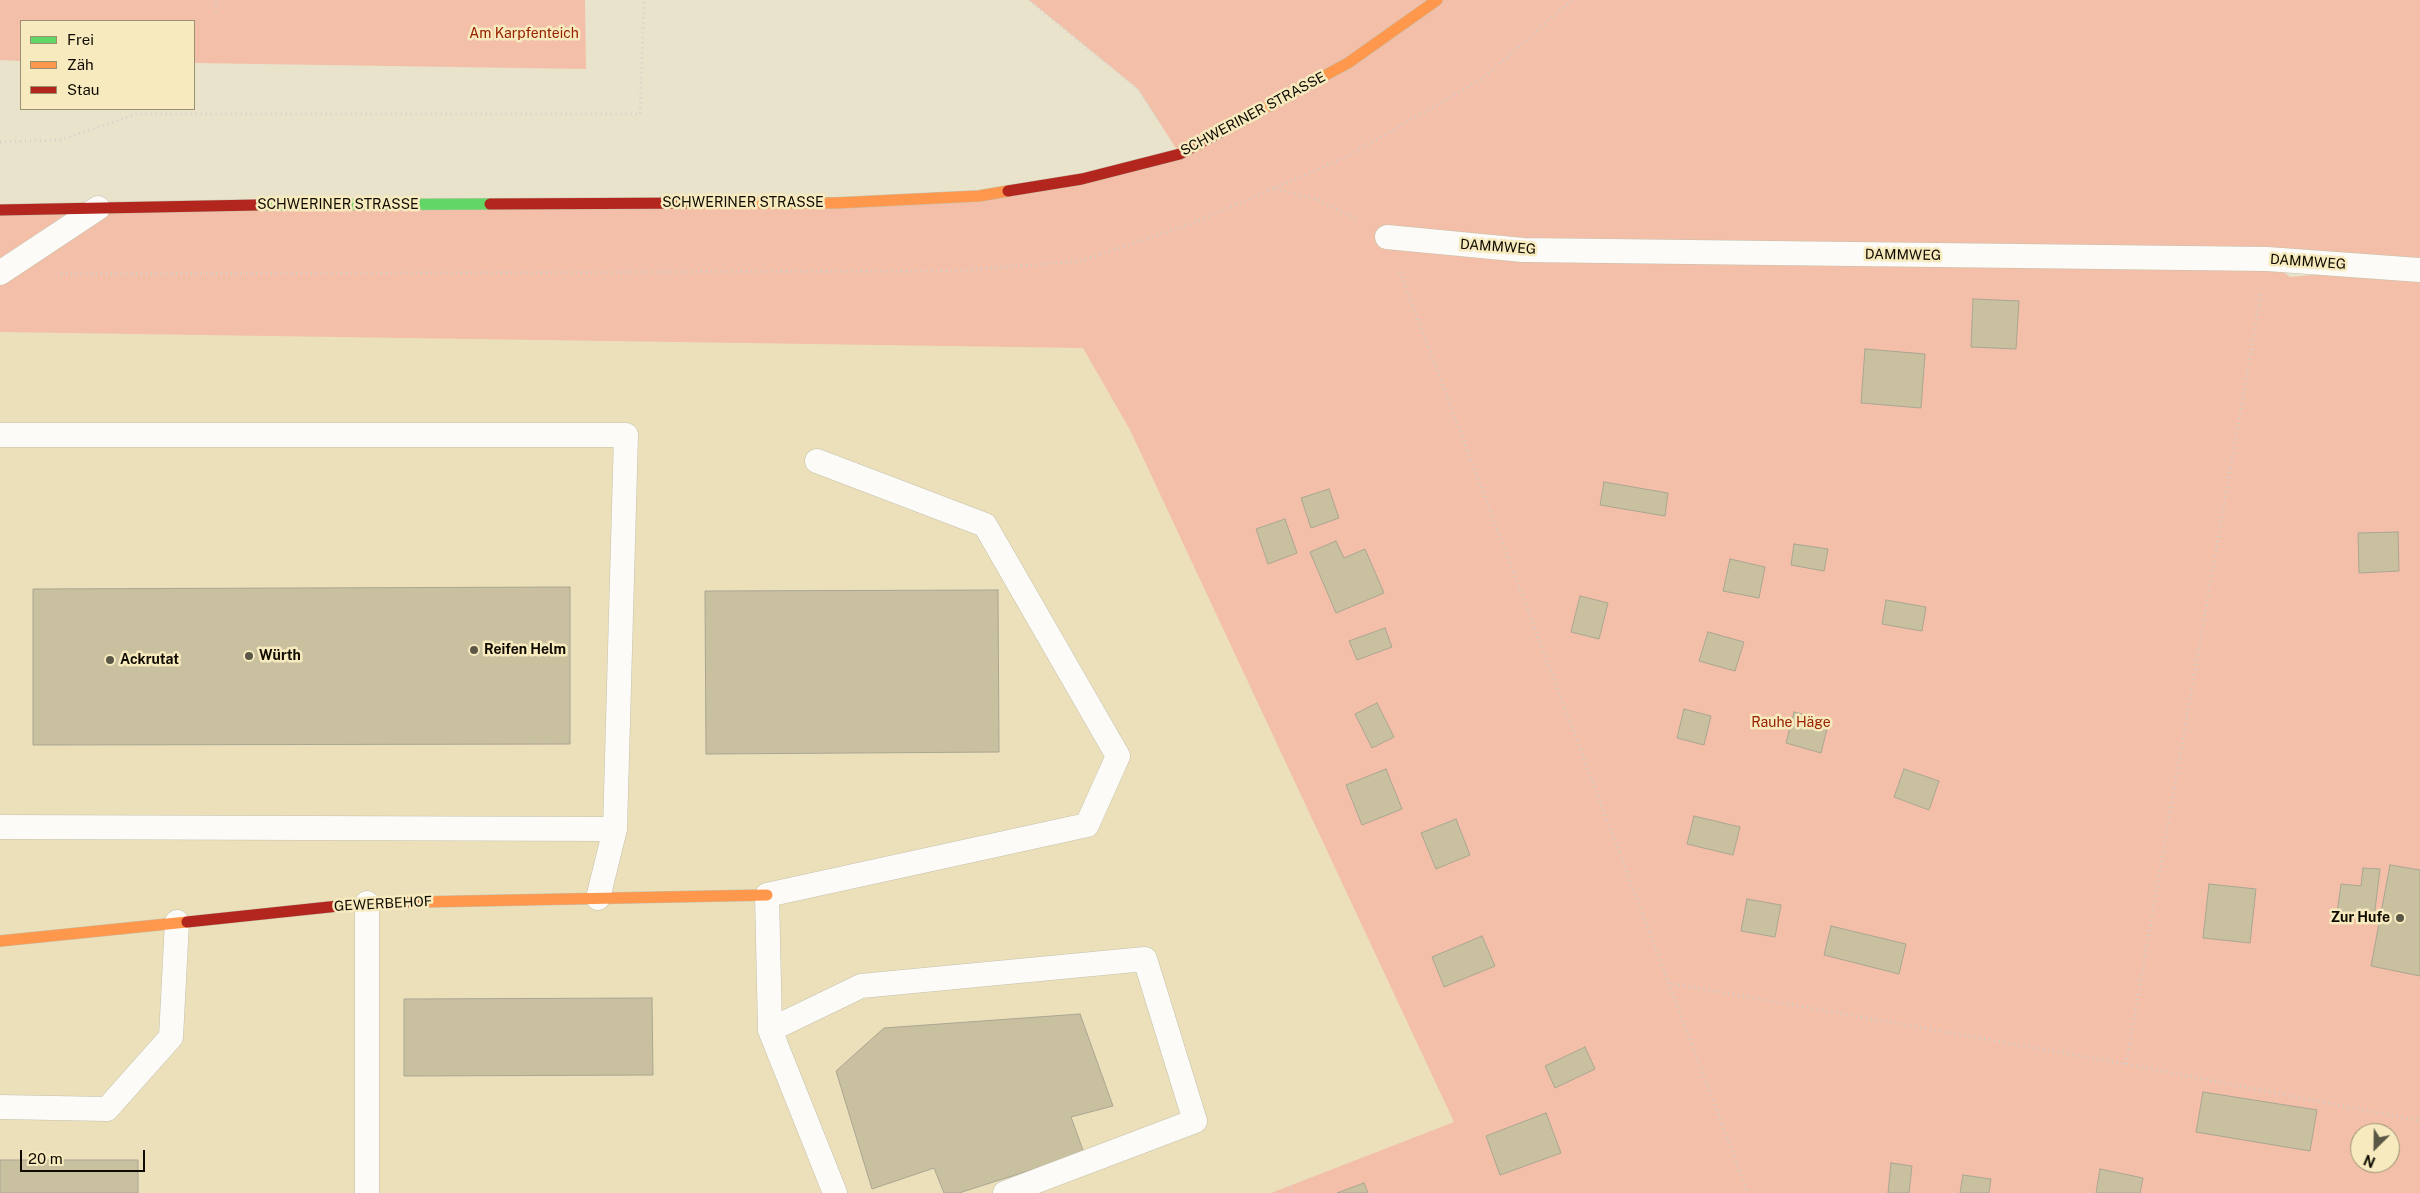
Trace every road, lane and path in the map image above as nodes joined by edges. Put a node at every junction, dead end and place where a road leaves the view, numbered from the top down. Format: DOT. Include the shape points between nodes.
graph roads {
  1 [pos="216,0"];
  2 [pos="644,0"];
  3 [pos="1029,0"];
  4 [pos="1437,0"];
  5 [pos="216,12"];
  6 [pos="0,142"];
  7 [pos="1180,154"];
  8 [pos="1275,189"];
  9 [pos="98,208"];
  10 [pos="0,210"];
  11 [pos="1387,237"];
  12 [pos="2267,259"];
  13 [pos="2420,270"];
  14 [pos="0,273"];
  15 [pos="0,435"];
  16 [pos="817,461"];
  17 [pos="0,826"];
  18 [pos="615,829"];
  19 [pos="767,894"];
  20 [pos="598,898"];
  21 [pos="367,903"];
  22 [pos="177,922"];
  23 [pos="0,941"];
  24 [pos="1669,984"];
  25 [pos="770,1030"];
  26 [pos="2126,1064"];
  27 [pos="0,1107"];
  28 [pos="2420,1121"];
  29 [pos="1290,1186"];
  30 [pos="367,1193"];
  31 [pos="835,1193"];
  32 [pos="1005,1193"];
  33 [pos="1292,1193"];
  34 [pos="1748,1193"];
  1 -- 5 [label="path"];
  2 -- 6 [label="path" via="640,114 136,114 60,140"];
  3 -- 7 [label="path" via="1138,89"];
  4 -- 7 [label="main road, SCHWERINER STRASSE" via="1348,64"];
  7 -- 9 [label="main road, SCHWERINER STRASSE" via="1082,179 979,196 836,203 317,204"];
  8 -- 11 [label="path" via="1316,199"];
  9 -- 10 [label="main road, SCHWERINER STRASSE"];
  9 -- 14 [label="lane"];
  11 -- 12 [label="lane, DAMMWEG" via="1523,250"];
  11 -- 24 [label="path"];
  12 -- 13 [label="lane, DAMMWEG"];
  12 -- 26 [label="path"];
  15 -- 18 [label="lane" via="626,435"];
  16 -- 19 [label="lane" via="985,525 1118,756 1088,825"];
  17 -- 18 [label="lane"];
  18 -- 20 [label="lane"];
  19 -- 20 [label="main road, GEWERBEHOF"];
  19 -- 25 [label="lane"];
  20 -- 21 [label="main road, GEWERBEHOF"];
  21 -- 22 [label="main road, GEWERBEHOF"];
  21 -- 30 [label="lane"];
  22 -- 23 [label="main road, GEWERBEHOF"];
  22 -- 27 [label="lane" via="171,1037 107,1108"];
  24 -- 26 [label="path"];
  24 -- 34 [label="path"];
  25 -- 31 [label="lane"];
  25 -- 32 [label="lane" via="861,986 1144,959 1195,1122"];
  26 -- 28 [label="path"];
  29 -- 33 [label="path"];
}
